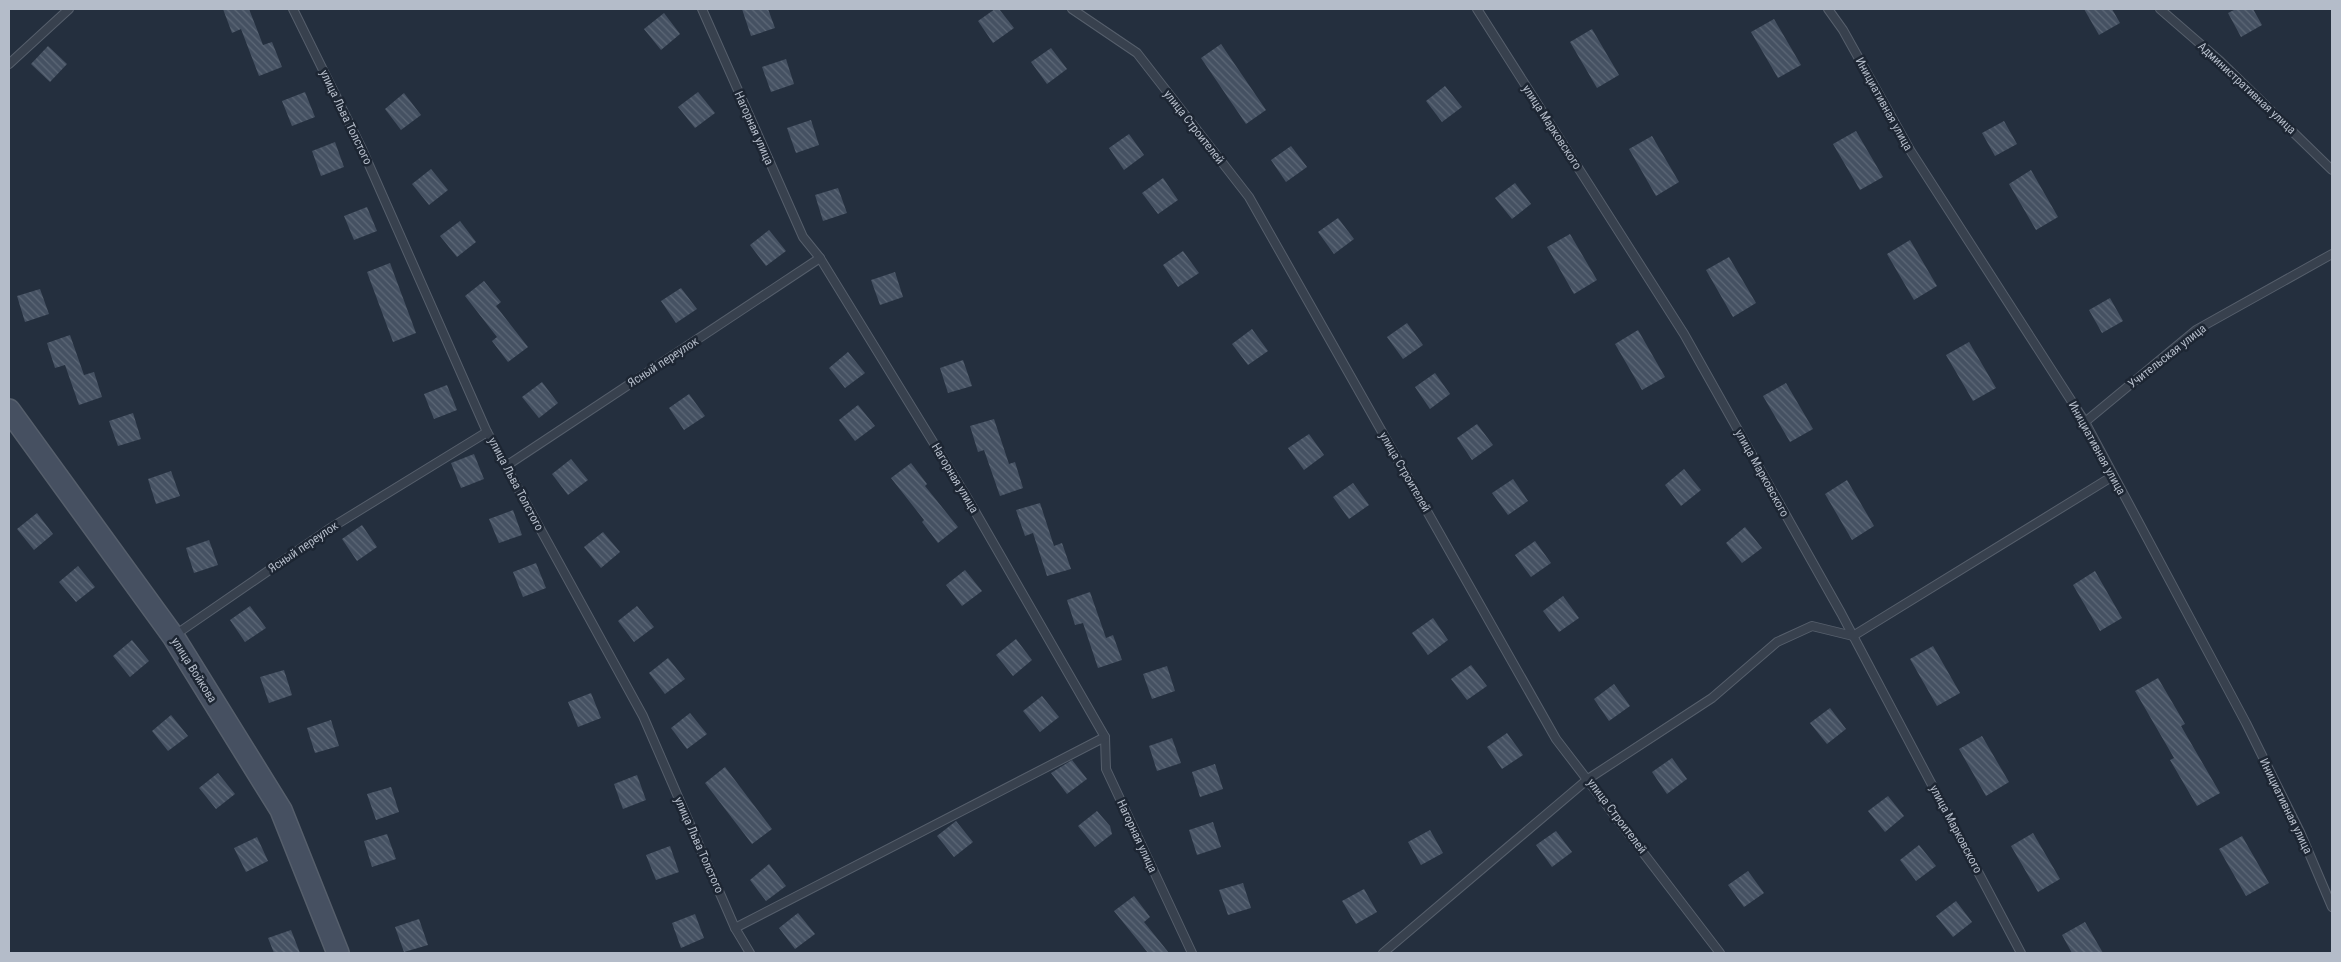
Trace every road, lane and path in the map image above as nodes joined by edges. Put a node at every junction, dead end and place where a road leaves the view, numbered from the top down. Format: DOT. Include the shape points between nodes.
graph roads {
  1 [pos="69,9"];
  2 [pos="293,9"];
  3 [pos="702,9"];
  4 [pos="1072,9"];
  5 [pos="1477,9"];
  6 [pos="1828,9"];
  7 [pos="2160,9"];
  8 [pos="9,64"];
  9 [pos="2332,170"];
  10 [pos="2332,254"];
  11 [pos="820,258"];
  12 [pos="9,410"];
  13 [pos="2085,422"];
  14 [pos="487,432"];
  15 [pos="506,466"];
  16 [pos="2113,476"];
  17 [pos="173,636"];
  18 [pos="1853,636"];
  19 [pos="1105,737"];
  20 [pos="1588,778"];
  21 [pos="2332,907"];
  22 [pos="735,928"];
  23 [pos="338,953"];
  24 [pos="750,953"];
  25 [pos="1192,953"];
  26 [pos="1383,953"];
  27 [pos="1720,953"];
  28 [pos="2021,953"];
  1 -- 8 [label="lane"];
  2 -- 14 [label="lane, улица Льва Толстого" via="362,149"];
  3 -- 11 [label="lane, Нагорная улица" via="803,237"];
  4 -- 20 [label="lane, улица Строителей" via="1137,53 1249,197 1556,739"];
  5 -- 18 [label="lane, улица Марковского" via="1684,334"];
  6 -- 13 [label="lane, Инициативная улица" via="1910,150"];
  7 -- 9 [label="lane, Административная улица" via="2220,61"];
  10 -- 13 [label="lane, Учительская улица" via="2196,330"];
  11 -- 15 [label="lane, Ясный переулок"];
  11 -- 19 [label="lane, Нагорная улица" via="965,494"];
  12 -- 17 [label="street, улица Войкова"];
  13 -- 16 [label="lane, Инициативная улица"];
  14 -- 15 [label="lane, улица Льва Толстого"];
  14 -- 17 [label="lane, Ясный переулок" via="329,529"];
  15 -- 22 [label="lane, улица Льва Толстого" via="643,716"];
  16 -- 18 [label="lane"];
  16 -- 21 [label="lane, Инициативная улица" via="2246,723 2300,832"];
  17 -- 23 [label="street, улица Войкова" via="282,810"];
  18 -- 20 [label="lane" via="1812,626 1777,642 1712,698"];
  18 -- 28 [label="lane, улица Марковского"];
  19 -- 22 [label="lane"];
  19 -- 25 [label="lane, Нагорная улица" via="1106,769"];
  20 -- 26 [label="lane"];
  20 -- 27 [label="lane, улица Строителей"];
  22 -- 24 [label="lane, улица Льва Толстого"];
}
